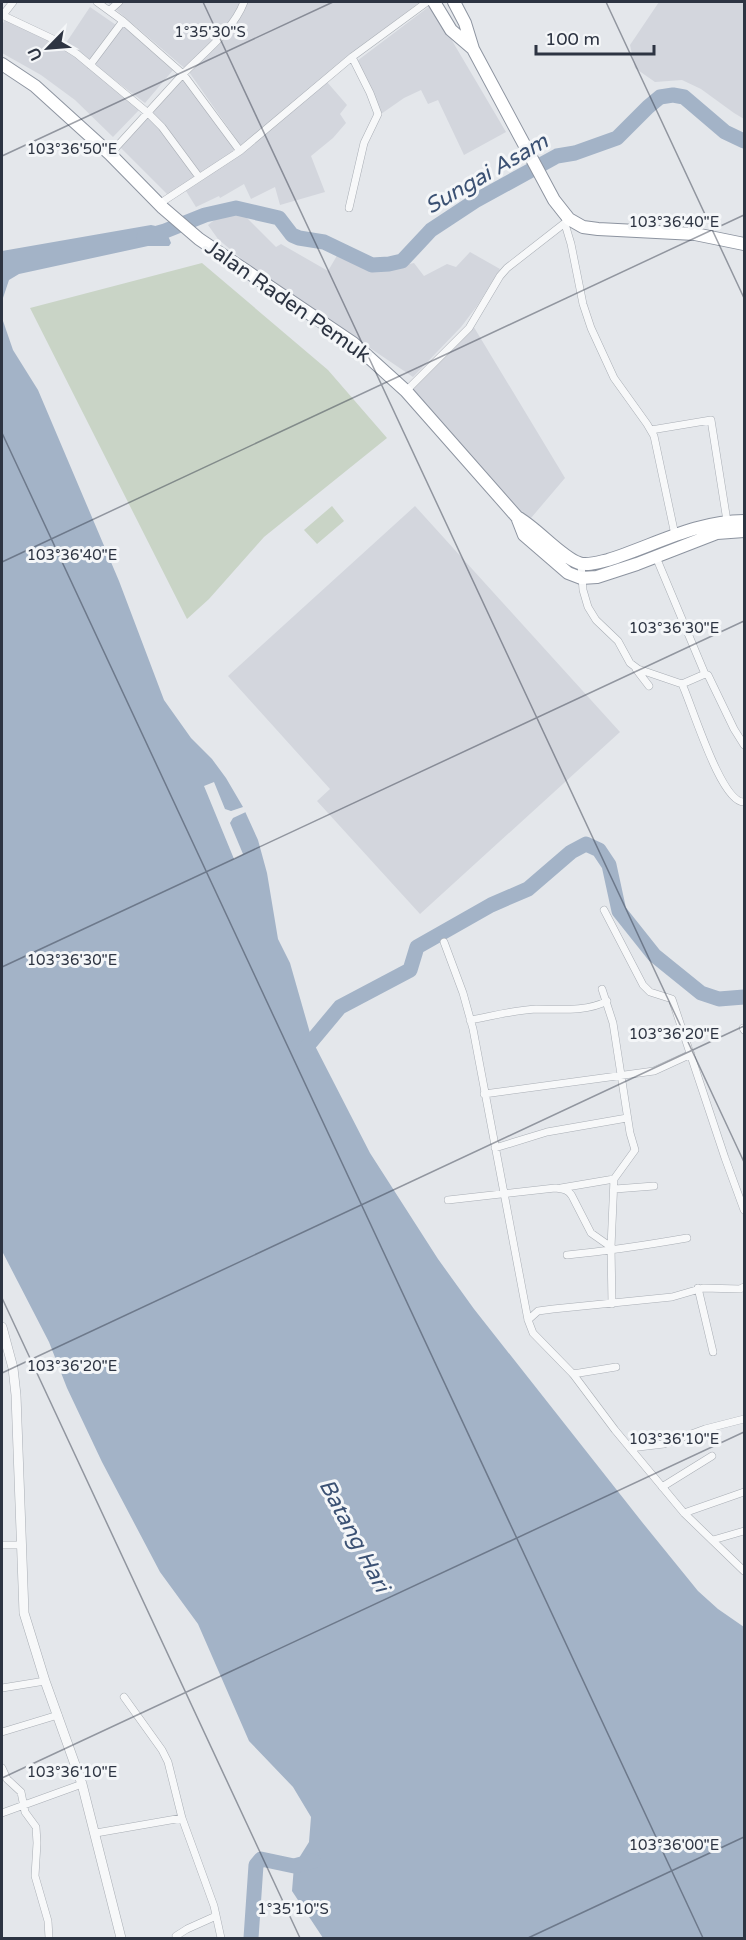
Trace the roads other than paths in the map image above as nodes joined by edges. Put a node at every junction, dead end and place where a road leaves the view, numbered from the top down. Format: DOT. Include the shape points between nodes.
graph roads {
  1 [pos="13,2"];
  2 [pos="97,2"];
  3 [pos="119,2"];
  4 [pos="244,2"];
  5 [pos="427,2"];
  6 [pos="434,2"];
  7 [pos="454,2"];
  8 [pos="110,10"];
  9 [pos="2,16"];
  10 [pos="123,21"];
  11 [pos="473,49"];
  12 [pos="352,57"];
  13 [pos="2,64"];
  14 [pos="90,65"];
  15 [pos="2,73"];
  16 [pos="183,74"];
  17 [pos="46,97"];
  18 [pos="148,113"];
  19 [pos="240,151"];
  20 [pos="110,154"];
  21 [pos="200,177"];
  22 [pos="161,206"];
  23 [pos="349,208"];
  24 [pos="567,221"];
  25 [pos="744,244"];
  26 [pos="406,391"];
  27 [pos="651,430"];
  28 [pos="517,517"];
  29 [pos="744,520"];
  30 [pos="726,521"];
  31 [pos="744,531"];
  32 [pos="675,535"];
  33 [pos="656,557"];
  34 [pos="581,564"];
  35 [pos="581,578"];
  36 [pos="634,666"];
  37 [pos="705,674"];
  38 [pos="682,684"];
  39 [pos="649,686"];
  40 [pos="744,745"];
  41 [pos="744,802"];
  42 [pos="604,910"];
  43 [pos="444,942"];
  44 [pos="602,989"];
  45 [pos="607,1001"];
  46 [pos="470,1020"];
  47 [pos="691,1054"];
  48 [pos="620,1075"];
  49 [pos="484,1094"];
  50 [pos="627,1118"];
  51 [pos="495,1148"];
  52 [pos="614,1179"];
  53 [pos="654,1186"];
  54 [pos="559,1188"];
  55 [pos="615,1189"];
  56 [pos="504,1193"];
  57 [pos="448,1200"];
  58 [pos="744,1210"];
  59 [pos="687,1238"];
  60 [pos="611,1249"];
  61 [pos="567,1255"];
  62 [pos="744,1287"];
  63 [pos="698,1288"];
  64 [pos="612,1304"];
  65 [pos="528,1320"];
  66 [pos="2,1327"];
  67 [pos="713,1352"];
  68 [pos="616,1367"];
  69 [pos="573,1374"];
  70 [pos="744,1419"];
  71 [pos="630,1448"];
  72 [pos="711,1456"];
  73 [pos="662,1487"];
  74 [pos="744,1492"];
  75 [pos="684,1513"];
  76 [pos="744,1531"];
  77 [pos="713,1540"];
  78 [pos="2,1545"];
  79 [pos="20,1545"];
  80 [pos="744,1571"];
  81 [pos="45,1681"];
  82 [pos="2,1688"];
  83 [pos="124,1697"];
  84 [pos="58,1715"];
  85 [pos="2,1732"];
  86 [pos="2,1771"];
  87 [pos="82,1784"];
  88 [pos="24,1805"];
  89 [pos="2,1813"];
  90 [pos="182,1818"];
  91 [pos="96,1833"];
  92 [pos="216,1916"];
  93 [pos="176,1936"];
  94 [pos="49,1938"];
  95 [pos="121,1938"];
  96 [pos="221,1938"];
  1 -- 9 [label="street"];
  2 -- 8 [label="street"];
  3 -- 8 [label="street"];
  4 -- 16 [label="street" via="217,41"];
  5 -- 12 [label="street"];
  6 -- 11 [label="highway" via="451,30"];
  7 -- 11 [label="highway"];
  8 -- 10 [label="street"];
  9 -- 14 [label="street" via="66,46"];
  10 -- 14 [label="street"];
  10 -- 16 [label="street"];
  11 -- 24 [label="highway"];
  12 -- 19 [label="street"];
  12 -- 23 [label="street" via="378,114 364,143"];
  13 -- 17 [label="highway, Jalan Raden Pemuk"];
  14 -- 18 [label="street"];
  15 -- 17 [label="highway, Jalan Raden Pemuk"];
  16 -- 18 [label="street"];
  16 -- 19 [label="street"];
  17 -- 20 [label="highway, Jalan Raden Pemuk"];
  18 -- 20 [label="street"];
  18 -- 21 [label="street"];
  19 -- 21 [label="street"];
  20 -- 22 [label="highway, Jalan Raden Pemuk"];
  21 -- 22 [label="street"];
  22 -- 26 [label="highway, Jalan Raden Pemuk" via="199,239 354,342"];
  24 -- 25 [label="highway" via="590,228 695,234"];
  24 -- 26 [label="street" via="507,268 469,328"];
  24 -- 27 [label="street" via="591,328 614,378"];
  26 -- 28 [label="highway, Jalan Raden Pemuk"];
  27 -- 30 [label="street" via="711,420"];
  27 -- 32 [label="street"];
  28 -- 34 [label="highway, Jalan Raden Pemuk"];
  28 -- 35 [label="highway, Jalan Raden Pemuk" via="524,535 568,573"];
  29 -- 30 [label="highway"];
  30 -- 32 [label="highway"];
  31 -- 33 [label="highway" via="717,533"];
  32 -- 34 [label="highway" via="608,560"];
  33 -- 35 [label="highway" via="597,577"];
  33 -- 37 [label="street"];
  34 -- 35 [label="street"];
  35 -- 36 [label="street" via="592,614 618,641"];
  36 -- 38 [label="street"];
  36 -- 39 [label="street"];
  37 -- 38 [label="street"];
  37 -- 40 [label="street"];
  38 -- 41 [label="street" via="723,785"];
  42 -- 47 [label="street" via="643,985 650,992 672,999"];
  43 -- 46 [label="street"];
  44 -- 45 [label="street"];
  45 -- 46 [label="street" via="589,1007 535,1009"];
  45 -- 48 [label="street"];
  46 -- 49 [label="street"];
  47 -- 48 [label="street" via="654,1071"];
  47 -- 58 [label="street"];
  48 -- 49 [label="street"];
  48 -- 50 [label="street"];
  49 -- 51 [label="street"];
  50 -- 51 [label="street" via="547,1132"];
  50 -- 52 [label="street" via="635,1150"];
  51 -- 56 [label="street"];
  52 -- 54 [label="street"];
  52 -- 55 [label="street"];
  53 -- 55 [label="street"];
  54 -- 56 [label="street"];
  54 -- 60 [label="street" via="571,1194 591,1233"];
  55 -- 60 [label="street"];
  56 -- 57 [label="street"];
  56 -- 65 [label="street"];
  59 -- 60 [label="street"];
  60 -- 61 [label="street"];
  60 -- 64 [label="street"];
  62 -- 63 [label="street"];
  63 -- 64 [label="street" via="672,1297"];
  63 -- 67 [label="street"];
  64 -- 65 [label="street" via="538,1311"];
  65 -- 69 [label="street" via="533,1333"];
  66 -- 79 [label="street" via="16,1395"];
  68 -- 69 [label="street"];
  69 -- 71 [label="street"];
  70 -- 71 [label="street" via="664,1444"];
  71 -- 73 [label="street"];
  72 -- 73 [label="street"];
  73 -- 75 [label="street"];
  74 -- 75 [label="street"];
  75 -- 77 [label="street"];
  76 -- 77 [label="street"];
  77 -- 80 [label="street"];
  78 -- 79 [label="street"];
  79 -- 81 [label="street" via="24,1613"];
  81 -- 82 [label="street"];
  81 -- 84 [label="street"];
  83 -- 90 [label="street" via="168,1762"];
  84 -- 85 [label="street"];
  84 -- 87 [label="street"];
  86 -- 88 [label="street" via="21,1792"];
  87 -- 88 [label="street"];
  87 -- 91 [label="street"];
  88 -- 89 [label="street"];
  88 -- 94 [label="street" via="36,1827 35,1876"];
  90 -- 91 [label="street"];
  90 -- 92 [label="street"];
  91 -- 95 [label="street"];
  92 -- 93 [label="street"];
  92 -- 96 [label="street"];
}
